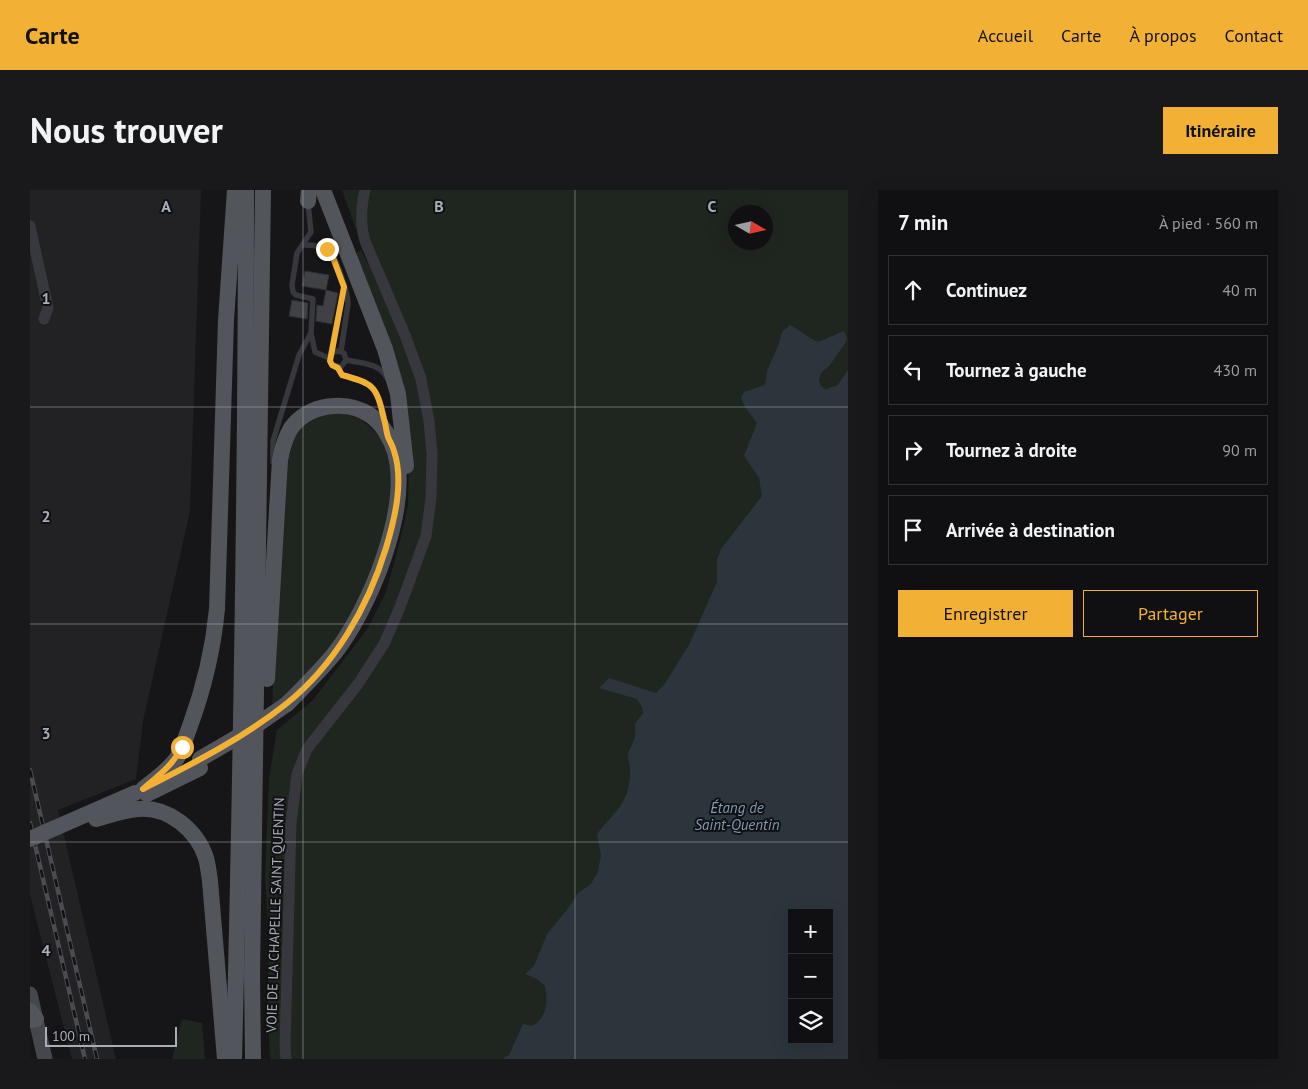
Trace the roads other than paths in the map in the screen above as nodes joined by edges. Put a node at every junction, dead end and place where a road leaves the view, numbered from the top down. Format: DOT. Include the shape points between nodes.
graph roads {
  1 [pos="235,190"];
  2 [pos="246,190"];
  3 [pos="263,190"];
  4 [pos="323,190"];
  5 [pos="365,190"];
  6 [pos="309,195"];
  7 [pos="30,226"];
  8 [pos="303,245"];
  9 [pos="344,287"];
  10 [pos="44,320"];
  11 [pos="311,333"];
  12 [pos="341,351"];
  13 [pos="330,356"];
  14 [pos="346,360"];
  15 [pos="338,368"];
  16 [pos="398,394"];
  17 [pos="387,435"];
  18 [pos="276,532"];
  19 [pos="286,709"];
  20 [pos="256,711"];
  21 [pos="138,797"];
  22 [pos="30,839"];
  23 [pos="30,849"];
  24 [pos="30,994"];
  25 [pos="32,1017"];
  26 [pos="45,1059"];
  27 [pos="225,1059"];
  28 [pos="234,1059"];
  29 [pos="253,1059"];
  30 [pos="286,1059"];
  1 -- 21 [label="main road" via="226,320 214,643 182,747 176,759"];
  2 -- 28 [label="main road"];
  3 -- 20 [label="main road"];
  4 -- 16 [label="main road" via="385,349"];
  5 -- 30 [label="street, VOIE DE LA CHAPELLE SAINT QUENTIN" via="361,215 365,241 406,334 421,379 432,454 431,498 426,536 384,644 358,684 307,749 297,774 291,823"];
  6 -- 8 [label="lane" via="311,232"];
  7 -- 10 [label="street" via="48,308"];
  8 -- 9 [label="lane" via="327,249"];
  8 -- 11 [label="lane" via="297,253 292,292 312,299"];
  9 -- 12 [label="lane" via="348,304"];
  9 -- 13 [label="lane"];
  11 -- 13 [label="lane" via="315,352"];
  11 -- 18 [label="lane" via="299,355 273,441 272,496"];
  12 -- 13 [label="lane"];
  12 -- 14 [label="lane"];
  13 -- 15 [label="lane" via="332,365"];
  14 -- 15 [label="lane"];
  14 -- 16 [label="lane" via="375,366 385,373"];
  15 -- 17 [label="lane" via="342,375 373,387"];
  16 -- 19 [label="main road" via="406,463 405,493 399,531 384,581 362,624 338,660 314,687"];
  17 -- 18 [label="main road" via="370,415 353,407 336,405 304,416 292,427 280,460"];
  17 -- 19 [label="main road" via="398,468 397,500 377,577 357,619 335,653"];
  18 -- 20 [label="main road" via="266,696"];
  19 -- 21 [label="main road, bridge" via="200,764"];
  20 -- 29 [label="main road"];
  21 -- 22 [label="main road, bridge"];
  21 -- 23 [label="main road" via="124,811 96,819"];
  21 -- 27 [label="main road" via="187,827 199,842 206,859"];
  24 -- 25 [label="main road"];
  25 -- 26 [label="main road"];
}
